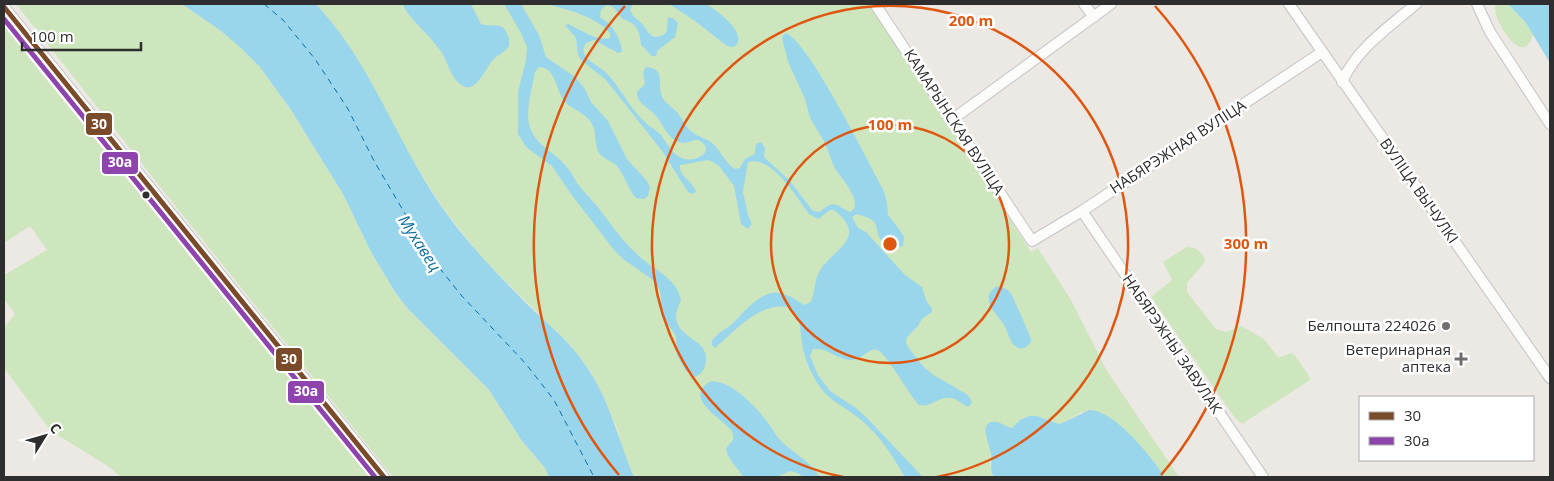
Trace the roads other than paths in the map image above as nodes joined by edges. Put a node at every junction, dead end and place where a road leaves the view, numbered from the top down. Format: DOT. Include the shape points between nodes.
graph roads {
  1 [pos="875,4"];
  2 [pos="1084,4"];
  3 [pos="1111,4"];
  4 [pos="1289,4"];
  5 [pos="1416,4"];
  6 [pos="1477,4"];
  7 [pos="4,7"];
  8 [pos="1094,17"];
  9 [pos="1322,52"];
  10 [pos="1342,82"];
  11 [pos="953,119"];
  12 [pos="1550,124"];
  13 [pos="1082,211"];
  14 [pos="1032,241"];
  15 [pos="1550,378"];
  16 [pos="384,477"];
  17 [pos="1263,477"];
  1 -- 11 [label="street, КАМАРЫНСКАЯ ВУЛІЦА"];
  2 -- 8 [label="street"];
  3 -- 8 [label="street"];
  4 -- 9 [label="street, ВУЛІЦА ВЫЧУЛКІ"];
  5 -- 10 [label="street" via="1367,45"];
  6 -- 12 [label="street" via="1490,32"];
  7 -- 16 [label="street"];
  8 -- 11 [label="street"];
  9 -- 10 [label="street, ВУЛІЦА ВЫЧУЛКІ"];
  9 -- 13 [label="street, НАБЯРЭЖНАЯ ВУЛІЦА"];
  10 -- 15 [label="street, ВУЛІЦА ВЫЧУЛКІ"];
  11 -- 14 [label="street, КАМАРЫНСКАЯ ВУЛІЦА"];
  13 -- 14 [label="street, НАБЯРЭЖНАЯ ВУЛІЦА"];
  13 -- 17 [label="street, НАБЯРЭЖНЫ ЗАВУЛАК"];
}
